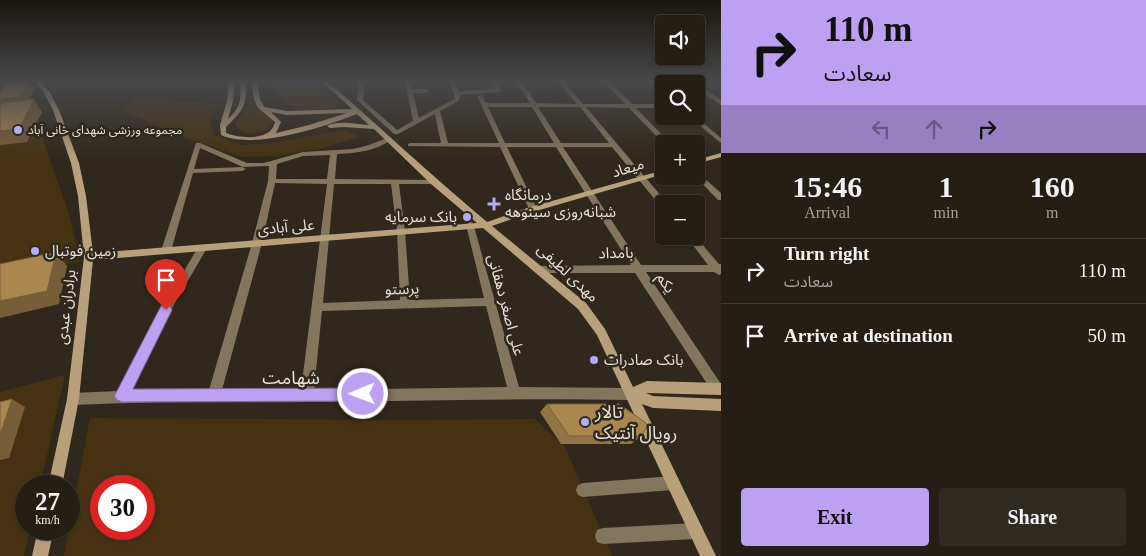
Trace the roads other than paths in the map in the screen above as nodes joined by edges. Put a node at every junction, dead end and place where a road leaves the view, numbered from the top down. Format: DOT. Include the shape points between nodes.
graph roads {
  1 [pos="54,106"];
  2 [pos="228,106"];
  3 [pos="243,106"];
  4 [pos="341,106"];
  5 [pos="352,106"];
  6 [pos="366,106"];
  7 [pos="413,106"];
  8 [pos="446,106"];
  9 [pos="484,106"];
  10 [pos="535,106"];
  11 [pos="582,106"];
  12 [pos="632,106"];
  13 [pos="655,106"];
  14 [pos="261,108"];
  15 [pos="369,109"];
  16 [pos="437,110"];
  17 [pos="358,111"];
  18 [pos="331,113"];
  19 [pos="416,122"];
  20 [pos="702,125"];
  21 [pos="374,126"];
  22 [pos="222,127"];
  23 [pos="309,127"];
  24 [pos="659,135"];
  25 [pos="268,136"];
  26 [pos="389,139"];
  27 [pos="721,141"];
  28 [pos="410,145"];
  29 [pos="445,145"];
  30 [pos="503,145"];
  31 [pos="559,145"];
  32 [pos="614,145"];
  33 [pos="334,152"];
  34 [pos="721,155"];
  35 [pos="705,159"];
  36 [pos="273,163"];
  37 [pos="242,169"];
  38 [pos="190,171"];
  39 [pos="655,174"];
  40 [pos="642,178"];
  41 [pos="272,181"];
  42 [pos="331,181"];
  43 [pos="395,182"];
  44 [pos="434,182"];
  45 [pos="705,183"];
  46 [pos="589,194"];
  47 [pos="656,195"];
  48 [pos="721,198"];
  49 [pos="533,209"];
  50 [pos="470,225"];
  51 [pos="486,225"];
  52 [pos="401,231"];
  53 [pos="324,238"];
  54 [pos="257,243"];
  55 [pos="698,245"];
  56 [pos="202,248"];
  57 [pos="166,251"];
  58 [pos="89,257"];
  59 [pos="638,268"];
  60 [pos="541,270"];
  61 [pos="720,270"];
  62 [pos="490,302"];
  63 [pos="405,304"];
  64 [pos="316,307"];
  65 [pos="719,389"];
  66 [pos="514,392"];
  67 [pos="630,394"];
  68 [pos="122,396"];
  69 [pos="214,396"];
  70 [pos="307,396"];
  71 [pos="73,399"];
  72 [pos="721,405"];
  73 [pos="57,475"];
  74 [pos="673,483"];
  75 [pos="583,490"];
  76 [pos="696,531"];
  77 [pos="603,536"];
  78 [pos="44,540"];
  79 [pos="40,556"];
  80 [pos="708,556"];
  1 -- 58 [label="main road, برادران عبدی" via="75,163"];
  2 -- 22 [label="main road"];
  3 -- 22 [label="main road"];
  4 -- 18 [label="main road"];
  5 -- 17 [label="main road, مهدی لطیفی"];
  6 -- 15 [label="street"];
  7 -- 19 [label="street"];
  8 -- 16 [label="street"];
  9 -- 30 [label="street"];
  10 -- 31 [label="street, یکم"];
  11 -- 32 [label="street"];
  12 -- 13 [label="street"];
  12 -- 24 [label="street"];
  14 -- 18 [label="main road" via="287,113"];
  14 -- 25 [label="main road" via="278,122"];
  15 -- 17 [label="street"];
  15 -- 19 [label="street" via="396,132"];
  16 -- 19 [label="street"];
  16 -- 29 [label="street"];
  17 -- 18 [label="main road"];
  17 -- 21 [label="main road, مهدی لطیفی"];
  17 -- 23 [label="main road"];
  20 -- 27 [label="street"];
  21 -- 23 [label="main road"];
  21 -- 26 [label="main road, مهدی لطیفی"];
  22 -- 25 [label="main road" via="223,134 232,139"];
  23 -- 25 [label="main road"];
  26 -- 33 [label="street" via="371,147"];
  26 -- 44 [label="main road, مهدی لطیفی"];
  28 -- 29 [label="street"];
  29 -- 30 [label="street"];
  30 -- 31 [label="street"];
  30 -- 49 [label="street"];
  31 -- 32 [label="street"];
  31 -- 46 [label="street, یکم"];
  32 -- 40 [label="street"];
  33 -- 36 [label="street" via="302,154"];
  33 -- 42 [label="street"];
  34 -- 35 [label="main road"];
  36 -- 38 [label="street" via="246,165 198,144"];
  36 -- 41 [label="street"];
  37 -- 38 [label="street"];
  38 -- 57 [label="street"];
  39 -- 40 [label="main road, میعاد"];
  40 -- 46 [label="main road, میعاد"];
  40 -- 47 [label="street"];
  41 -- 42 [label="street"];
  41 -- 54 [label="street"];
  42 -- 43 [label="street"];
  42 -- 53 [label="street"];
  43 -- 44 [label="street"];
  43 -- 52 [label="street"];
  44 -- 51 [label="main road, مهدی لطیفی"];
  45 -- 48 [label="street"];
  46 -- 49 [label="main road, میعاد"];
  46 -- 59 [label="street, یکم"];
  49 -- 51 [label="main road, میعاد"];
  50 -- 51 [label="main road, علی آبادی"];
  50 -- 52 [label="main road, علی آبادی"];
  50 -- 62 [label="street, علی اصغر دهقانی"];
  51 -- 60 [label="main road, مهدی لطیفی"];
  52 -- 53 [label="main road, علی آبادی"];
  52 -- 63 [label="street"];
  53 -- 54 [label="main road, علی آبادی"];
  53 -- 64 [label="street"];
  54 -- 56 [label="main road, علی آبادی"];
  54 -- 69 [label="street"];
  55 -- 61 [label="street"];
  56 -- 57 [label="main road, علی آبادی"];
  56 -- 68 [label="street" via="157,325"];
  57 -- 58 [label="main road, علی آبادی"];
  58 -- 71 [label="main road, برادران عبدی"];
  59 -- 60 [label="street, بامداد"];
  59 -- 61 [label="street, بامداد"];
  59 -- 65 [label="street, یکم"];
  60 -- 67 [label="main road, مهدی لطیفی" via="582,306 600,332"];
  62 -- 63 [label="street, پرستو"];
  62 -- 66 [label="street, علی اصغر دهقانی"];
  63 -- 64 [label="street, پرستو"];
  64 -- 70 [label="street"];
  65 -- 67 [label="main road" via="647,387"];
  66 -- 67 [label="street, شهامت"];
  66 -- 70 [label="street, شهامت"];
  67 -- 72 [label="main road" via="652,402"];
  67 -- 74 [label="main road, مهدی لطیفی"];
  68 -- 69 [label="street, شهامت"];
  68 -- 71 [label="street, شهامت"];
  69 -- 70 [label="street, شهامت"];
  71 -- 73 [label="main road, برادران عبدی"];
  74 -- 75 [label="street"];
  74 -- 76 [label="main road, مهدی لطیفی"];
  76 -- 77 [label="street"];
  76 -- 80 [label="main road, مهدی لطیفی"];
  78 -- 79 [label="main road"];
}
